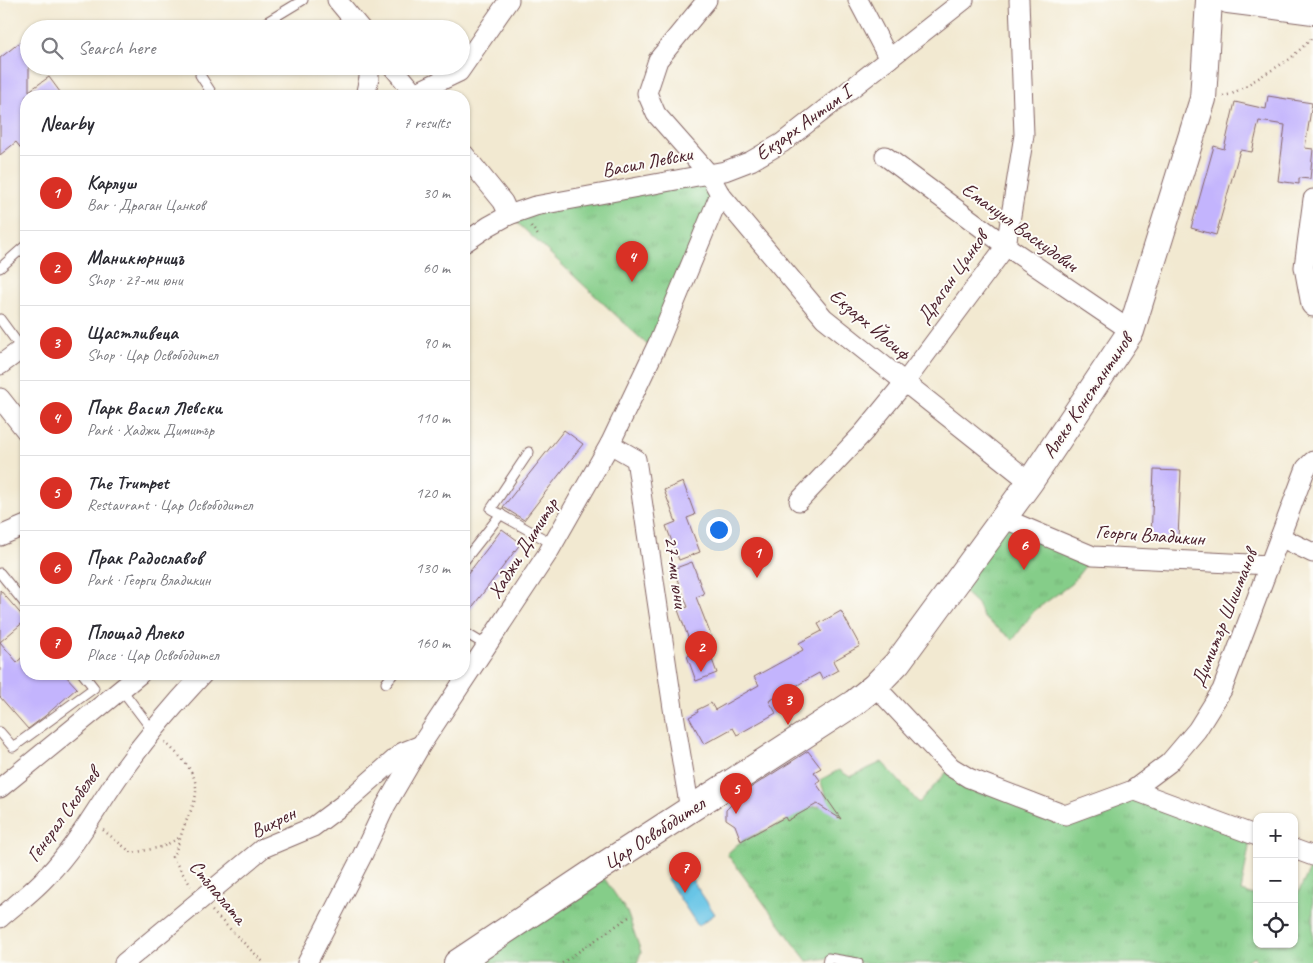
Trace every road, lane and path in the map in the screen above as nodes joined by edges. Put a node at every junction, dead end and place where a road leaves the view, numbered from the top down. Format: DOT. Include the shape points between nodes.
graph roads {
  1 [pos="303,0"];
  2 [pos="337,0"];
  3 [pos="508,0"];
  4 [pos="858,0"];
  5 [pos="964,0"];
  6 [pos="1019,0"];
  7 [pos="1209,0"];
  8 [pos="1228,0"];
  9 [pos="705,3"];
  10 [pos="1313,11"];
  11 [pos="270,20"];
  12 [pos="354,20"];
  13 [pos="1313,38"];
  14 [pos="470,56"];
  15 [pos="889,59"];
  16 [pos="200,75"];
  17 [pos="369,75"];
  18 [pos="399,75"];
  19 [pos="453,75"];
  20 [pos="210,90"];
  21 [pos="366,90"];
  22 [pos="412,90"];
  23 [pos="425,90"];
  24 [pos="1203,99"];
  25 [pos="886,156"];
  26 [pos="470,161"];
  27 [pos="708,174"];
  28 [pos="720,194"];
  29 [pos="1313,199"];
  30 [pos="517,218"];
  31 [pos="540,238"];
  32 [pos="470,239"];
  33 [pos="1006,246"];
  34 [pos="20,250"];
  35 [pos="0,268"];
  36 [pos="1313,307"];
  37 [pos="0,319"];
  38 [pos="1131,331"];
  39 [pos="20,342"];
  40 [pos="20,350"];
  41 [pos="0,365"];
  42 [pos="905,382"];
  43 [pos="0,398"];
  44 [pos="20,420"];
  45 [pos="610,444"];
  46 [pos="529,452"];
  47 [pos="1313,461"];
  48 [pos="1030,482"];
  49 [pos="800,501"];
  50 [pos="501,514"];
  51 [pos="1003,518"];
  52 [pos="20,528"];
  53 [pos="0,536"];
  54 [pos="1280,537"];
  55 [pos="553,544"];
  56 [pos="470,553"];
  57 [pos="1313,553"];
  58 [pos="1270,565"];
  59 [pos="0,573"];
  60 [pos="20,598"];
  61 [pos="470,636"];
  62 [pos="487,646"];
  63 [pos="470,672"];
  64 [pos="88,680"];
  65 [pos="133,680"];
  66 [pos="198,680"];
  67 [pos="388,680"];
  68 [pos="464,680"];
  69 [pos="386,683"];
  70 [pos="875,686"];
  71 [pos="122,690"];
  72 [pos="153,731"];
  73 [pos="0,732"];
  74 [pos="421,745"];
  75 [pos="0,788"];
  76 [pos="1133,790"];
  77 [pos="690,810"];
  78 [pos="90,820"];
  79 [pos="1253,835"];
  80 [pos="181,837"];
  81 [pos="1298,841"];
  82 [pos="1313,844"];
  83 [pos="1298,850"];
  84 [pos="1313,856"];
  85 [pos="201,900"];
  86 [pos="629,917"];
  87 [pos="0,918"];
  88 [pos="124,963"];
  89 [pos="264,963"];
  90 [pos="307,963"];
  91 [pos="458,963"];
  92 [pos="562,963"];
  93 [pos="827,963"];
  94 [pos="858,963"];
  1 -- 11 [label="lane"];
  2 -- 12 [label="street"];
  3 -- 14 [label="street"];
  4 -- 15 [label="street"];
  5 -- 15 [label="street, Екзарх Антим I"];
  6 -- 33 [label="street, Драган Цанков" via="1024,135"];
  7 -- 24 [label="street, Алеко Константинов"];
  8 -- 10 [label="street"];
  9 -- 27 [label="street, Васил Левски" via="658,60 647,93 656,114"];
  13 -- 24 [label="path" via="1290,59 1232,94"];
  15 -- 27 [label="street, Екзарх Антим I" via="782,143 751,161"];
  16 -- 20 [label="lane"];
  17 -- 21 [label="street"];
  18 -- 22 [label="street"];
  19 -- 23 [label="street"];
  24 -- 38 [label="street, Алеко Константинов"];
  25 -- 33 [label="street, Емануил Васкудович"];
  26 -- 30 [label="street"];
  27 -- 28 [label="street, Екзарх Йосиф"];
  27 -- 30 [label="street, Васил Левски" via="535,206"];
  28 -- 42 [label="street, Екзарх Йосиф" via="824,318"];
  28 -- 45 [label="street, Хаджи Димитър" via="659,341"];
  29 -- 36 [label="street" via="1304,267"];
  30 -- 31 [label="path"];
  30 -- 32 [label="street, Васил Левски" via="488,226"];
  33 -- 38 [label="street, Емануил Васкудович"];
  33 -- 42 [label="street, Драган Цанков"];
  34 -- 35 [label="lane"];
  37 -- 39 [label="lane"];
  38 -- 48 [label="street, Алеко Константинов"];
  40 -- 41 [label="street"];
  42 -- 48 [label="street, Екзарх Йосиф"];
  42 -- 49 [label="street, Драган Цанков"];
  43 -- 44 [label="street"];
  45 -- 55 [label="street, Хаджи Димитър"];
  45 -- 77 [label="street, 27-ми юни" via="636,459"];
  46 -- 50 [label="lane" via="492,509"];
  47 -- 54 [label="street, Димитър Шишманов" via="1306,468"];
  48 -- 51 [label="street, Алеко Константинов"];
  50 -- 55 [label="lane"];
  50 -- 56 [label="lane"];
  51 -- 58 [label="street, Георги Владикин" via="1093,556"];
  51 -- 70 [label="street, Алеко Константинов" via="898,662"];
  52 -- 53 [label="street"];
  54 -- 57 [label="street"];
  54 -- 58 [label="street, Димитър Шишманов"];
  55 -- 62 [label="street, Хаджи Димитър"];
  58 -- 76 [label="street, Димитър Шишманов" via="1222,690 1197,730 1169,763"];
  59 -- 60 [label="lane"];
  61 -- 62 [label="lane"];
  62 -- 63 [label="street, Хаджи Димитър"];
  64 -- 73 [label="lane" via="94,688 13,747"];
  65 -- 71 [label="street"];
  66 -- 72 [label="street, Генерал Скобелев"];
  67 -- 69 [label="lane"];
  68 -- 74 [label="street, Хаджи Димитър"];
  70 -- 76 [label="street, Димитър Шишманов" via="951,766 969,778 1065,815"];
  70 -- 77 [label="street, Цар Освободител"];
  71 -- 72 [label="lane"];
  71 -- 75 [label="street"];
  72 -- 78 [label="street, Генерал Скобелев"];
  72 -- 80 [label="path, Стъпалата" via="183,760 195,781 196,791"];
  74 -- 85 [label="street, Вихрен" via="403,752 313,827 262,848"];
  74 -- 90 [label="street, Хаджи Димитър" via="386,804"];
  76 -- 79 [label="street"];
  77 -- 91 [label="street, Цар Освободител"];
  78 -- 80 [label="path" via="132,854 162,847"];
  78 -- 87 [label="street, Генерал Скобелев" via="47,877"];
  80 -- 85 [label="path, Стъпалата" via="172,857"];
  81 -- 82 [label="street"];
  83 -- 84 [label="street"];
  85 -- 88 [label="street, Вихрен"];
  85 -- 89 [label="path, Стъпалата"];
  86 -- 92 [label="path"];
  93 -- 94 [label="lane" via="828,958"];
}
